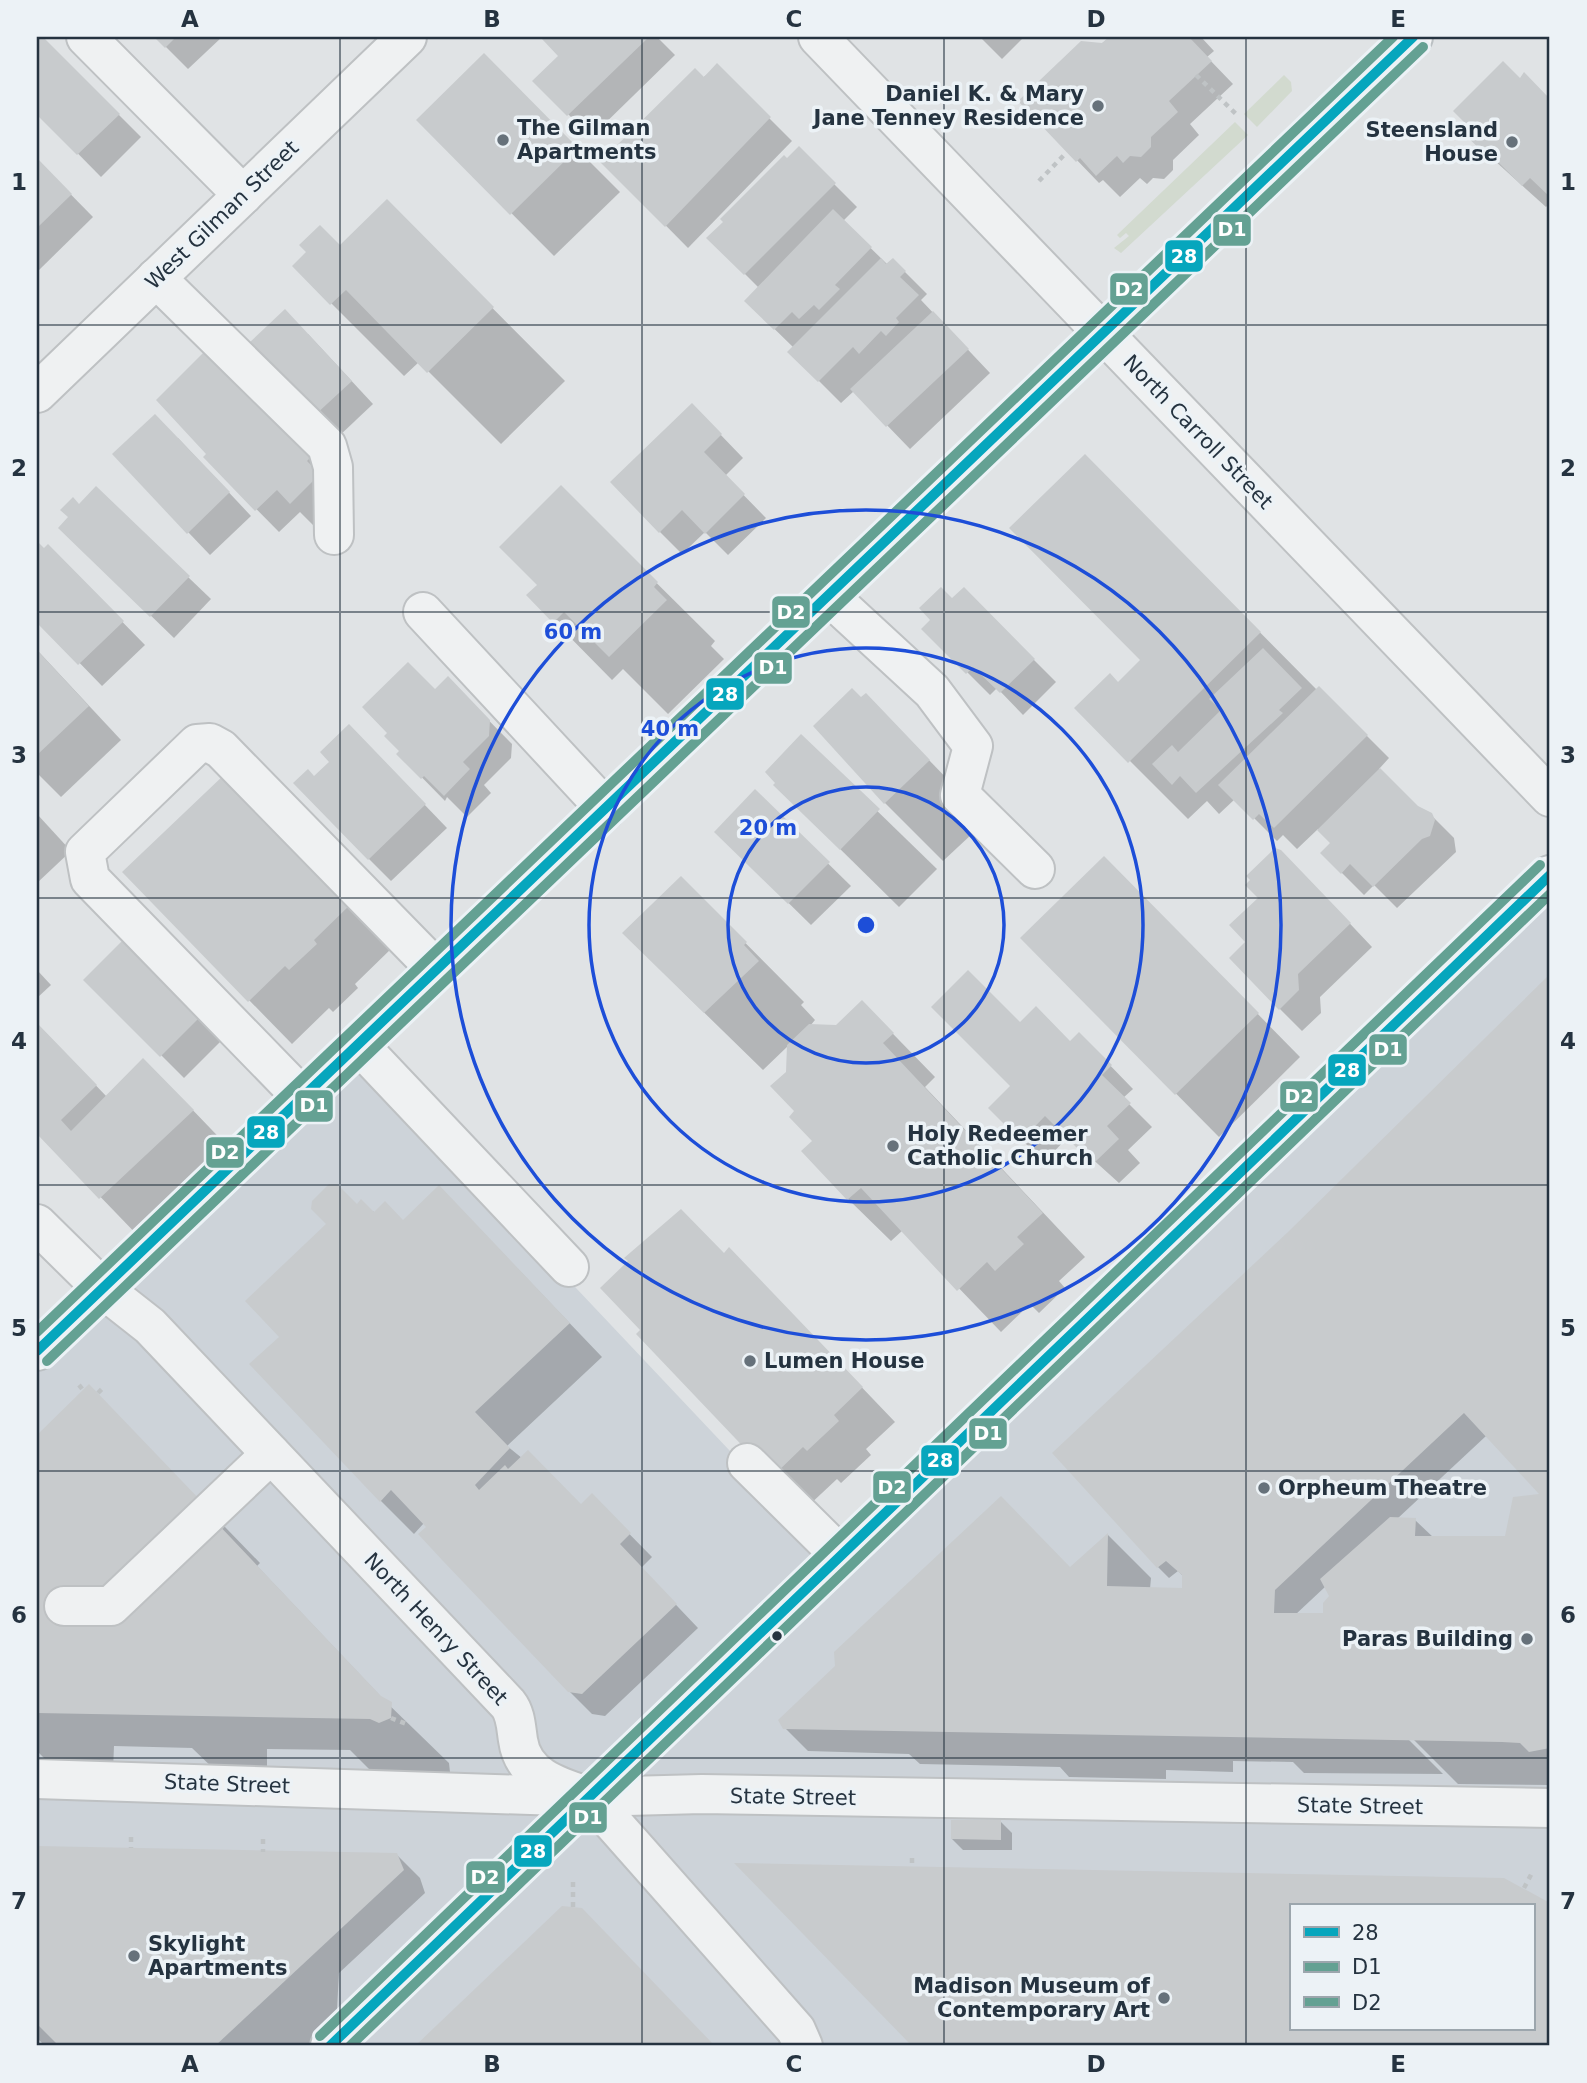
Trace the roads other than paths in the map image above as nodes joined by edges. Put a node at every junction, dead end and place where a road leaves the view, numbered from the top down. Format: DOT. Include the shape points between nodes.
graph roads {
  1 [pos="86,37"];
  2 [pos="407,37"];
  3 [pos="818,37"];
  4 [pos="1413,37"];
  5 [pos="243,195"];
  6 [pos="156,278"];
  7 [pos="1103,333"];
  8 [pos="37,393"];
  9 [pos="334,535"];
  10 [pos="829,596"];
  11 [pos="423,612"];
  12 [pos="1550,797"];
  13 [pos="607,809"];
  14 [pos="1035,869"];
  15 [pos="1550,875"];
  16 [pos="438,970"];
  17 [pos="359,1045"];
  18 [pos="303,1098"];
  19 [pos="37,1224"];
  20 [pos="569,1267"];
  21 [pos="103,1289"];
  22 [pos="37,1351"];
  23 [pos="271,1454"];
  24 [pos="747,1463"];
  25 [pos="841,1556"];
  26 [pos="64,1606"];
  27 [pos="37,1779"];
  28 [pos="590,1797"];
  29 [pos="1550,1808"];
  30 [pos="330,2046"];
  31 [pos="803,2046"];
  1 -- 5 [label="street"];
  2 -- 5 [label="street, West Gilman Street"];
  3 -- 7 [label="street, North Carroll Street"];
  4 -- 7 [label="main road"];
  5 -- 6 [label="street, West Gilman Street"];
  6 -- 8 [label="street, West Gilman Street"];
  6 -- 9 [label="street" via="327,446 333,467"];
  7 -- 10 [label="main road"];
  7 -- 12 [label="street, North Carroll Street"];
  10 -- 13 [label="main road"];
  10 -- 14 [label="street" via="932,691 973,746 960,795"];
  11 -- 13 [label="street"];
  13 -- 16 [label="main road"];
  15 -- 25 [label="main road"];
  16 -- 17 [label="main road"];
  16 -- 18 [label="street" via="210,743 197,744 126,810 85,852 90,879"];
  17 -- 18 [label="main road"];
  17 -- 20 [label="street"];
  18 -- 21 [label="main road"];
  19 -- 21 [label="street, North Henry Street"];
  21 -- 22 [label="main road"];
  21 -- 23 [label="street, North Henry Street" via="150,1326"];
  23 -- 26 [label="street" via="111,1606"];
  23 -- 28 [label="street, North Henry Street" via="512,1709 520,1752 531,1770 561,1788"];
  24 -- 25 [label="street"];
  25 -- 28 [label="main road"];
  27 -- 28 [label="street, State Street"];
  28 -- 29 [label="street, State Street" via="702,1794"];
  28 -- 30 [label="main road"];
  28 -- 31 [label="street, North Henry Street" via="796,2030"];
}
